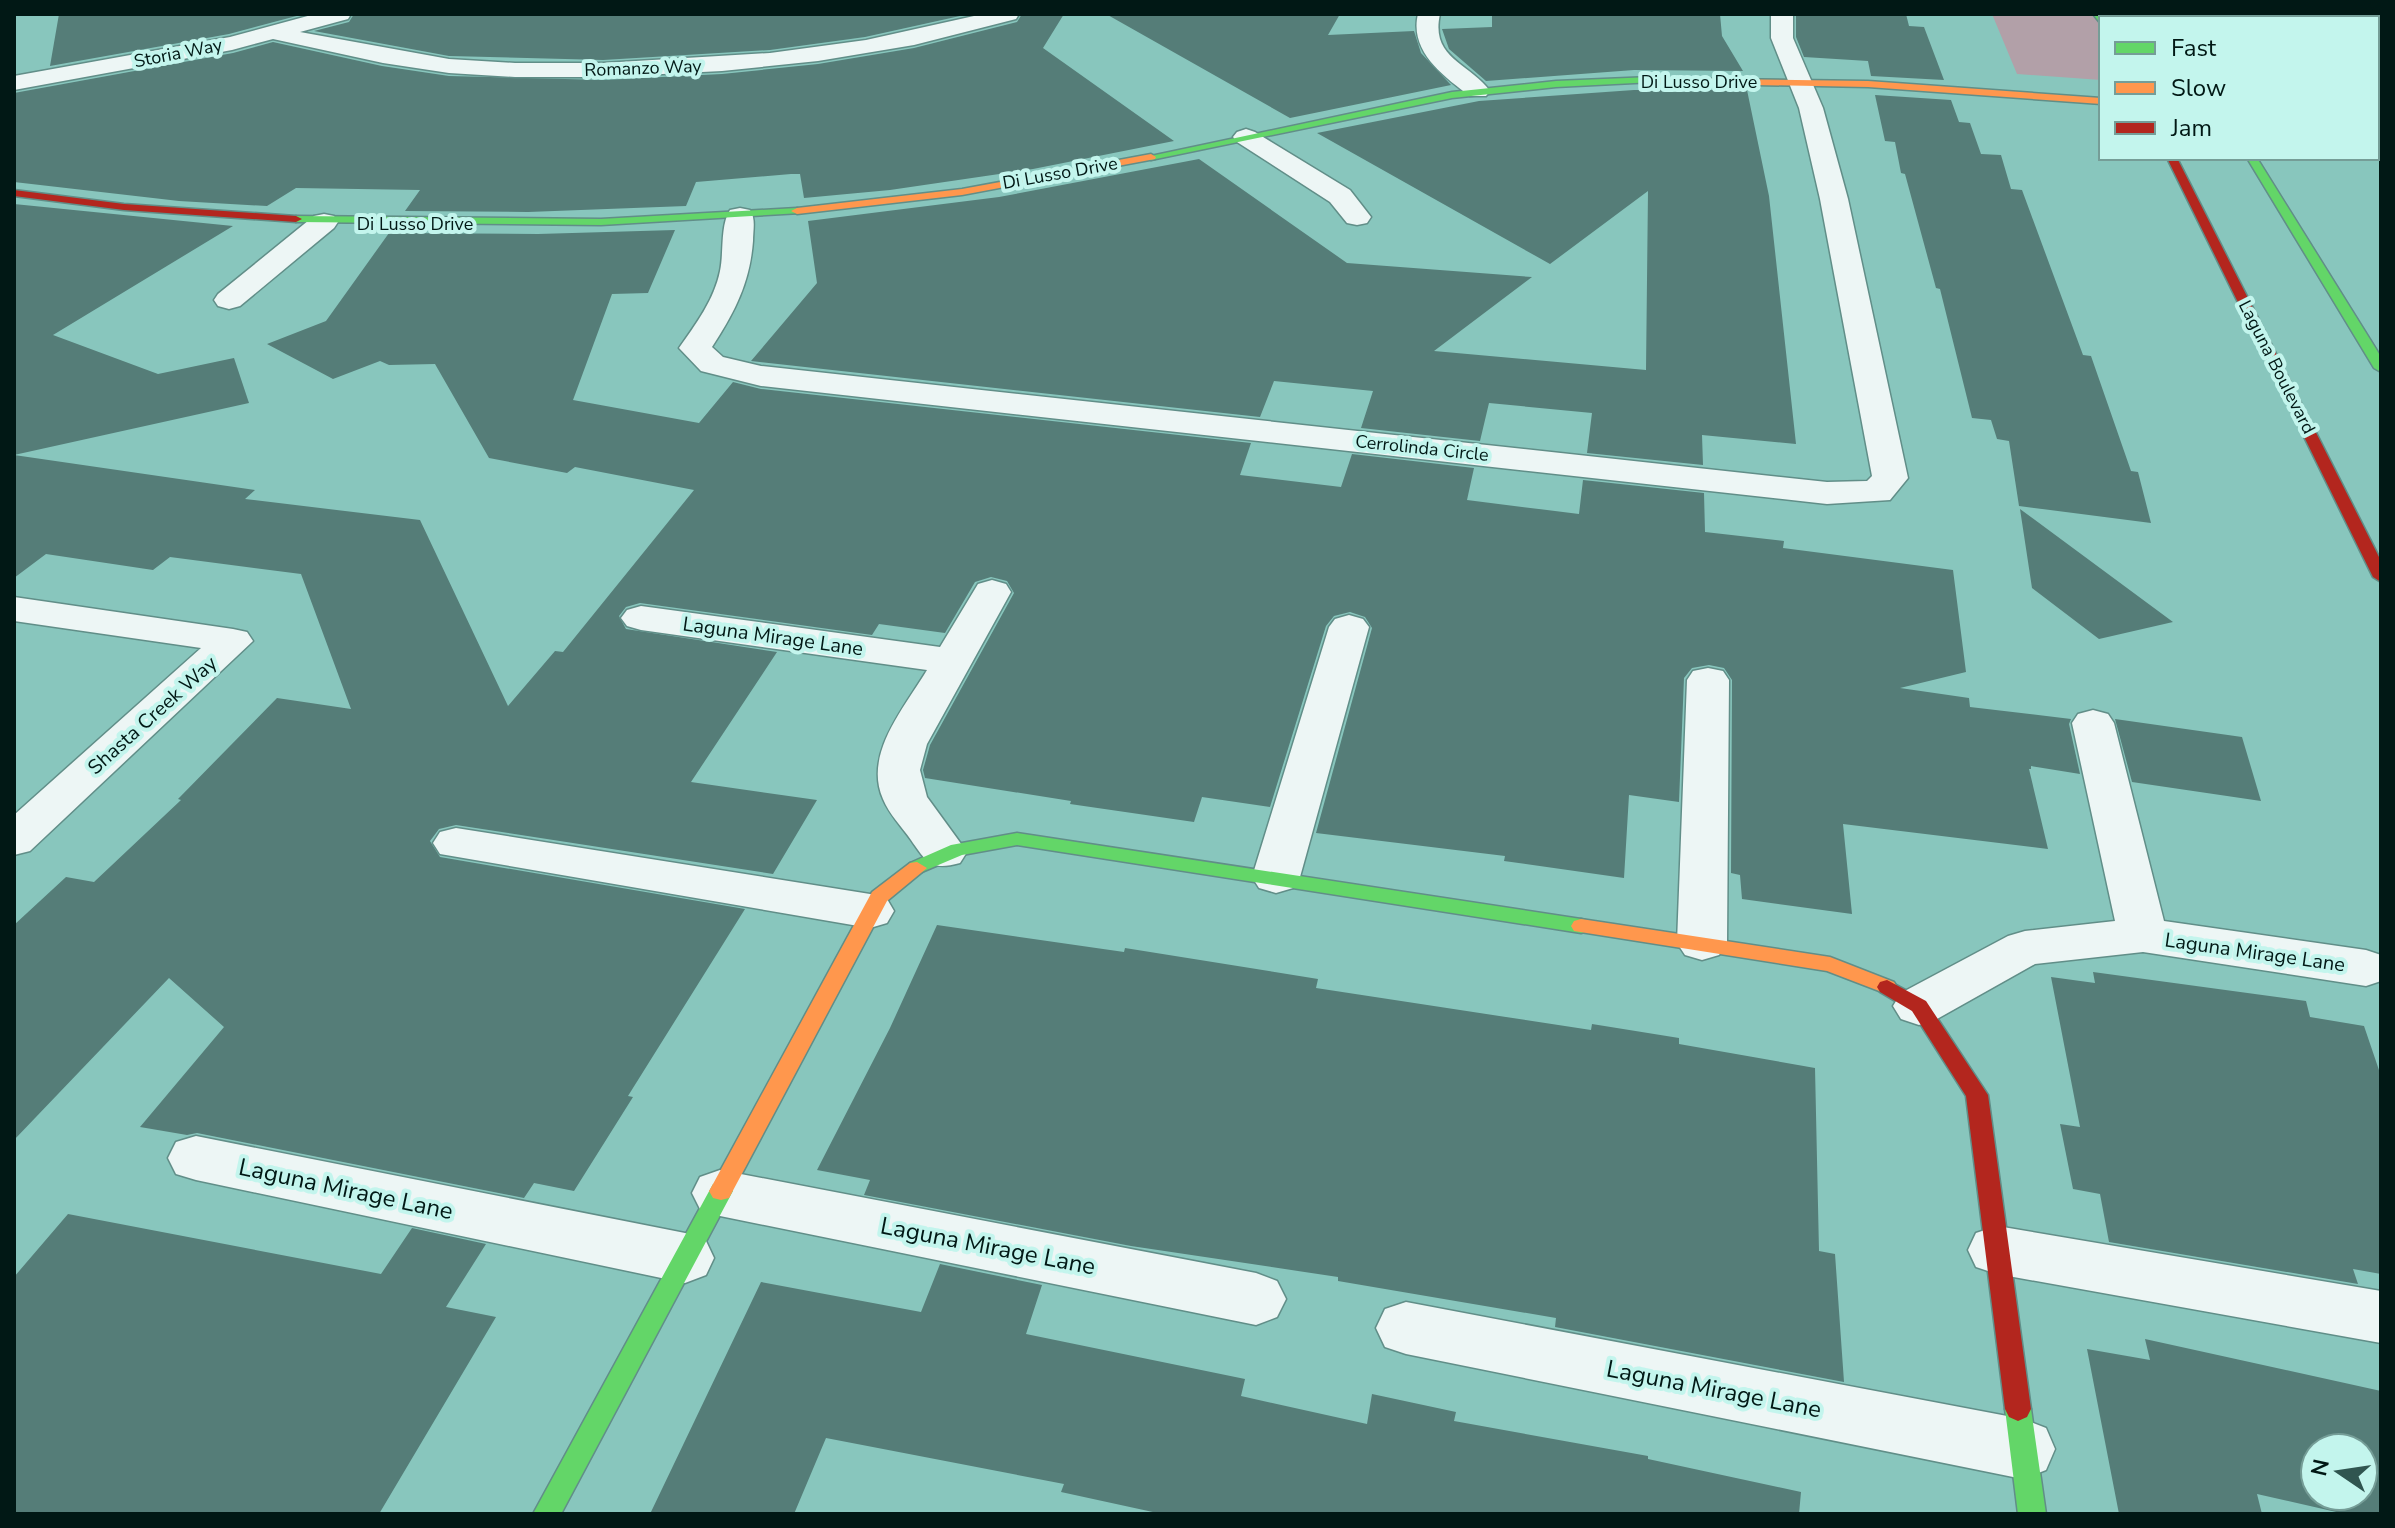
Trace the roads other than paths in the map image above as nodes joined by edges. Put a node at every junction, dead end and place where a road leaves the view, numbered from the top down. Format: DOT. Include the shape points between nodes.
graph roads {
  1 [pos="340,14"];
  2 [pos="1008,14"];
  3 [pos="1429,14"];
  4 [pos="1782,14"];
  5 [pos="276,33"];
  6 [pos="14,83"];
  7 [pos="1800,83"];
  8 [pos="1478,91"];
  9 [pos="2099,101"];
  10 [pos="1246,137"];
  11 [pos="2173,160"];
  12 [pos="2253,160"];
  13 [pos="14,193"];
  14 [pos="740,216"];
  15 [pos="1357,217"];
  16 [pos="324,222"];
  17 [pos="229,300"];
  18 [pos="2381,368"];
  19 [pos="2381,577"];
  20 [pos="992,592"];
  21 [pos="14,609"];
  22 [pos="641,618"];
  23 [pos="1349,627"];
  24 [pos="952,661"];
  25 [pos="1708,680"];
  26 [pos="2093,723"];
  27 [pos="14,840"];
  28 [pos="456,843"];
  29 [pos="944,852"];
  30 [pos="1276,877"];
  31 [pos="870,911"];
  32 [pos="2143,935"];
  33 [pos="1702,943"];
  34 [pos="2366,968"];
  35 [pos="1919,1006"];
  36 [pos="196,1158"];
  37 [pos="720,1193"];
  38 [pos="1997,1250"];
  39 [pos="685,1258"];
  40 [pos="1256,1299"];
  41 [pos="2381,1317"];
  42 [pos="1406,1328"];
  43 [pos="2023,1449"];
  44 [pos="547,1514"];
  45 [pos="2032,1514"];
  1 -- 5 [label="street, Storia Way"];
  2 -- 5 [label="street, Romanzo Way" via="826,53 578,71 418,62"];
  3 -- 8 [label="street" via="1430,44"];
  4 -- 7 [label="street" via="1782,38"];
  5 -- 6 [label="street, Storia Way"];
  7 -- 8 [label="street, Di Lusso Drive" via="1711,80"];
  7 -- 9 [label="street, Di Lusso Drive"];
  7 -- 14 [label="street, Cerrolinda Circle" via="1834,199 1890,478 1877,492 1827,493 761,376 712,364 695,348 733,285"];
  8 -- 10 [label="street, Di Lusso Drive"];
  10 -- 14 [label="street, Di Lusso Drive" via="1032,180"];
  10 -- 15 [label="street" via="1340,196"];
  11 -- 19 [label="street, Laguna Boulevard"];
  12 -- 18 [label="street"];
  13 -- 16 [label="street, Di Lusso Drive" via="252,220"];
  14 -- 16 [label="street, Di Lusso Drive" via="526,224"];
  16 -- 17 [label="street"];
  20 -- 24 [label="street"];
  21 -- 27 [label="street, Shasta Creek Way" via="233,641"];
  22 -- 24 [label="street, Laguna Mirage Lane"];
  23 -- 30 [label="street"];
  24 -- 29 [label="street" via="905,744 898,770 905,799"];
  25 -- 33 [label="street"];
  26 -- 32 [label="street, Laguna Mirage Lane"];
  28 -- 31 [label="street"];
  29 -- 30 [label="street" via="1017,839"];
  29 -- 31 [label="street" via="908,871"];
  30 -- 33 [label="street"];
  31 -- 37 [label="street"];
  32 -- 34 [label="street, Laguna Mirage Lane"];
  32 -- 35 [label="street, Laguna Mirage Lane" via="2025,948"];
  33 -- 35 [label="street" via="1830,964 1877,981"];
  35 -- 38 [label="street" via="1977,1095"];
  36 -- 39 [label="street, Laguna Mirage Lane"];
  37 -- 39 [label="street"];
  37 -- 40 [label="street, Laguna Mirage Lane"];
  38 -- 41 [label="street"];
  38 -- 43 [label="street"];
  39 -- 44 [label="street"];
  42 -- 43 [label="street, Laguna Mirage Lane"];
  43 -- 45 [label="street"];
}
